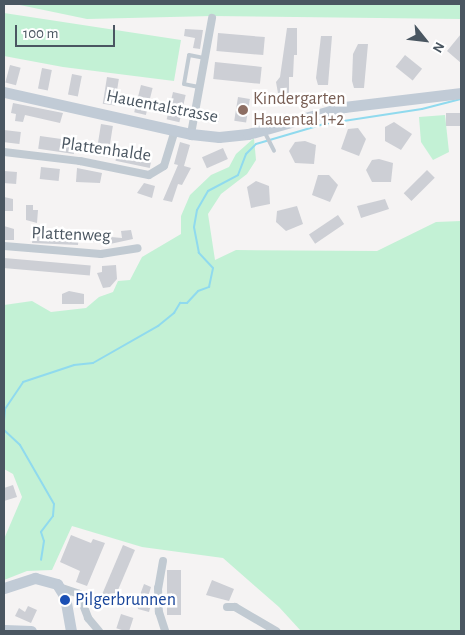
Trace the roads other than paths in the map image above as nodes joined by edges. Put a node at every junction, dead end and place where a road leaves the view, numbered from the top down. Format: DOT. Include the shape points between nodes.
graph roads {
  1 [pos="212,18"];
  2 [pos="206,58"];
  3 [pos="201,87"];
  4 [pos="4,92"];
  5 [pos="461,93"];
  6 [pos="176,130"];
  7 [pos="264,130"];
  8 [pos="191,134"];
  9 [pos="274,151"];
  10 [pos="4,152"];
  11 [pos="4,246"];
  12 [pos="138,248"];
  13 [pos="163,561"];
  14 [pos="4,588"];
  15 [pos="62,588"];
  16 [pos="227,607"];
  17 [pos="11,630"];
  18 [pos="31,631"];
  19 [pos="72,631"];
  20 [pos="99,631"];
  21 [pos="165,631"];
  22 [pos="276,631"];
  1 -- 2 [label="street"];
  2 -- 3 [label="street"];
  2 -- 3 [label="lane" via="189,55 184,84"];
  3 -- 8 [label="street"];
  4 -- 6 [label="street, Hauentalstrasse"];
  5 -- 7 [label="street, Hauentalstrasse" via="344,107"];
  6 -- 8 [label="street, Hauentalstrasse"];
  6 -- 10 [label="street, Plattenhalde" via="164,166 149,175"];
  7 -- 8 [label="street, Hauentalstrasse" via="230,137"];
  7 -- 9 [label="lane"];
  11 -- 12 [label="street, Plattenweg" via="101,254"];
  13 -- 21 [label="street" via="158,588 159,612"];
  14 -- 15 [label="street" via="35,578 52,581"];
  15 -- 19 [label="street"];
  15 -- 20 [label="street" via="79,594 88,618"];
  16 -- 22 [label="street" via="250,615"];
  17 -- 18 [label="street"];
}
